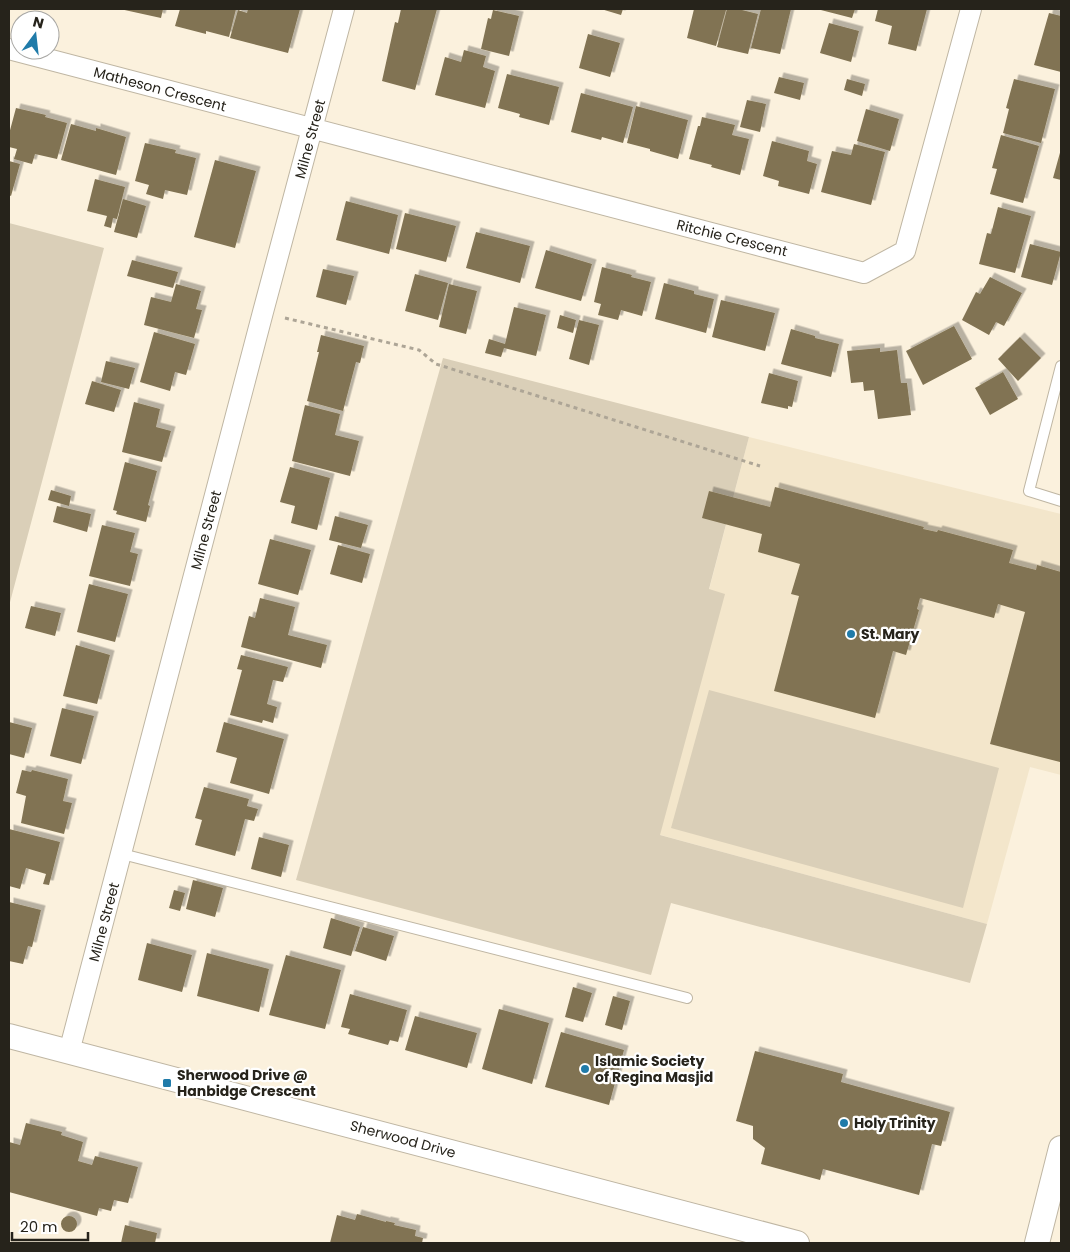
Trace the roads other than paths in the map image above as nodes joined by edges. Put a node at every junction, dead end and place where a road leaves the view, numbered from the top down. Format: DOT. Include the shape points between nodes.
graph roads {
  1 [pos="344,9"];
  2 [pos="971,9"];
  3 [pos="9,49"];
  4 [pos="312,130"];
  5 [pos="1061,366"];
  6 [pos="1061,501"];
  7 [pos="122,854"];
  8 [pos="687,998"];
  9 [pos="9,1036"];
  10 [pos="69,1052"];
  11 [pos="1061,1148"];
  12 [pos="797,1243"];
  13 [pos="1037,1243"];
  1 -- 4 [label="street, Milne Street"];
  2 -- 4 [label="street, Ritchie Crescent" via="905,251 864,273"];
  3 -- 4 [label="street, Matheson Crescent"];
  4 -- 7 [label="street, Milne Street"];
  5 -- 6 [label="lane" via="1029,491"];
  7 -- 8 [label="lane"];
  7 -- 10 [label="street, Milne Street"];
  9 -- 10 [label="street, Sherwood Drive"];
  10 -- 12 [label="street, Sherwood Drive"];
  11 -- 13 [label="street"];
}
